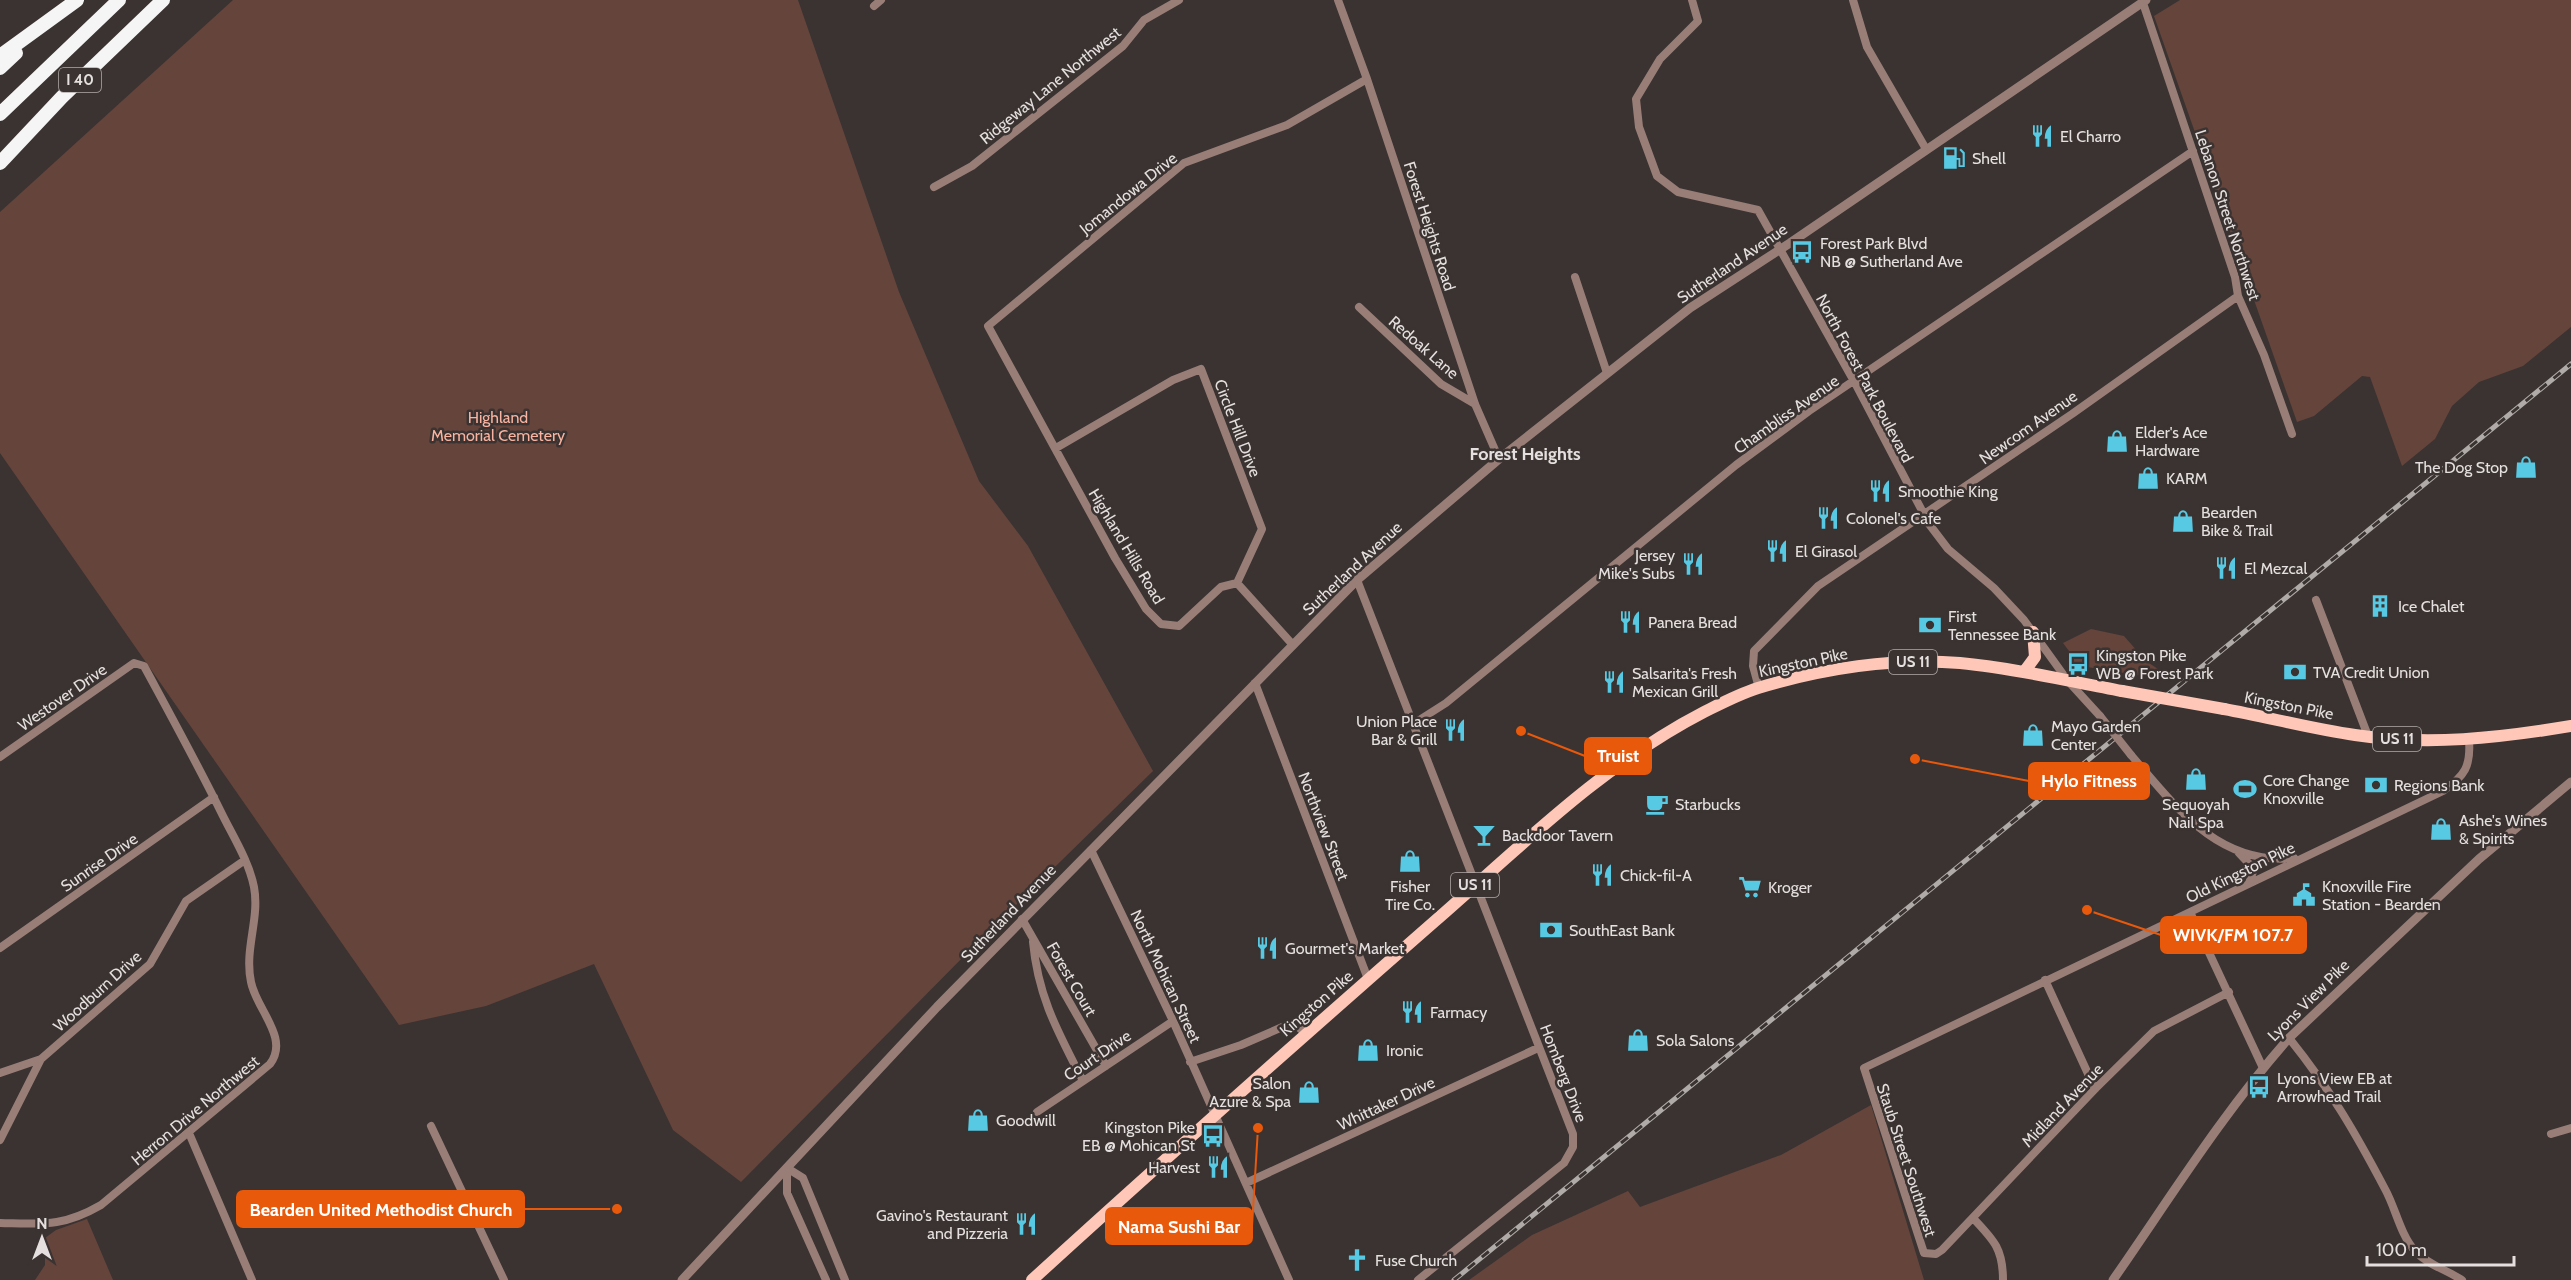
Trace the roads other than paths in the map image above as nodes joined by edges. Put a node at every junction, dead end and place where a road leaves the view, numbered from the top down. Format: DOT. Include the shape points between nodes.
graph roads {
  1 [pos="78,0"];
  2 [pos="118,0"];
  3 [pos="163,0"];
  4 [pos="881,0"];
  5 [pos="1179,0"];
  6 [pos="1338,0"];
  7 [pos="1692,0"];
  8 [pos="1853,0"];
  9 [pos="2144,1"];
  10 [pos="874,6"];
  11 [pos="44,27"];
  12 [pos="0,56"];
  13 [pos="0,68"];
  14 [pos="1367,79"];
  15 [pos="0,114"];
  16 [pos="1926,149"];
  17 [pos="2193,151"];
  18 [pos="0,163"];
  19 [pos="934,187"];
  20 [pos="1780,249"];
  21 [pos="1575,277"];
  22 [pos="2238,296"];
  23 [pos="1359,307"];
  24 [pos="988,326"];
  25 [pos="1607,373"];
  26 [pos="1855,383"];
  27 [pos="1475,404"];
  28 [pos="2292,434"];
  29 [pos="1056,448"];
  30 [pos="1499,459"];
  31 [pos="1924,516"];
  32 [pos="1357,580"];
  33 [pos="1237,583"];
  34 [pos="2316,600"];
  35 [pos="2033,632"];
  36 [pos="1293,645"];
  37 [pos="140,663"];
  38 [pos="2024,672"];
  39 [pos="2068,681"];
  40 [pos="1255,683"];
  41 [pos="1759,688"];
  42 [pos="1413,724"];
  43 [pos="2571,726"];
  44 [pos="2368,736"];
  45 [pos="2469,740"];
  46 [pos="0,757"];
  47 [pos="2571,782"];
  48 [pos="214,797"];
  49 [pos="1091,849"];
  50 [pos="2235,850"];
  51 [pos="2301,857"];
  52 [pos="245,860"];
  53 [pos="2249,883"];
  54 [pos="1476,884"];
  55 [pos="2190,912"];
  56 [pos="1022,919"];
  57 [pos="1032,937"];
  58 [pos="0,948"];
  59 [pos="1368,979"];
  60 [pos="2045,980"];
  61 [pos="2229,992"];
  62 [pos="1173,1021"];
  63 [pos="1306,1034"];
  64 [pos="2289,1038"];
  65 [pos="1538,1048"];
  66 [pos="41,1059"];
  67 [pos="1190,1062"];
  68 [pos="1106,1066"];
  69 [pos="1864,1068"];
  70 [pos="2263,1068"];
  71 [pos="0,1073"];
  72 [pos="1083,1081"];
  73 [pos="2095,1089"];
  74 [pos="1037,1112"];
  75 [pos="1214,1114"];
  76 [pos="431,1126"];
  77 [pos="2571,1128"];
  78 [pos="189,1133"];
  79 [pos="2551,1134"];
  80 [pos="0,1140"];
  81 [pos="788,1168"];
  82 [pos="1246,1183"];
  83 [pos="1973,1218"];
  84 [pos="0,1223"];
  85 [pos="1930,1254"];
  86 [pos="2460,1279"];
  87 [pos="252,1280"];
  88 [pos="504,1280"];
  89 [pos="682,1280"];
  90 [pos="826,1280"];
  91 [pos="845,1280"];
  92 [pos="1032,1280"];
  93 [pos="1289,1280"];
  94 [pos="1418,1280"];
  95 [pos="2003,1280"];
  96 [pos="2113,1280"];
  1 -- 11 [label="highway"];
  2 -- 15 [label="highway, I 40"];
  3 -- 18 [label="highway, I 40"];
  4 -- 10 [label="street"];
  5 -- 19 [label="street, Ridgeway Lane Northwest" via="1144,20 1123,46 972,166"];
  6 -- 14 [label="street, Forest Heights Road"];
  7 -- 20 [label="street, North Forest Park Boulevard" via="1698,21 1660,59 1636,99 1639,127 1657,176 1678,192 1758,210"];
  8 -- 16 [label="street" via="1867,47"];
  9 -- 16 [label="street, Sutherland Avenue"];
  9 -- 17 [label="street, Lebanon Street Northwest"];
  11 -- 12 [label="highway"];
  11 -- 13 [label="highway"];
  14 -- 24 [label="street, Jomandowa Drive" via="1287,125 1184,163"];
  14 -- 27 [label="street, Forest Heights Road"];
  16 -- 20 [label="street, Sutherland Avenue"];
  17 -- 22 [label="street, Lebanon Street Northwest"];
  17 -- 26 [label="street, Chambliss Avenue"];
  20 -- 25 [label="street, Sutherland Avenue" via="1690,308"];
  20 -- 26 [label="street, North Forest Park Boulevard"];
  21 -- 25 [label="street"];
  22 -- 28 [label="street, Lebanon Street Northwest"];
  22 -- 31 [label="street, Newcom Avenue"];
  23 -- 27 [label="street, Redoak Lane" via="1441,384"];
  24 -- 29 [label="street, Highland Hills Road"];
  25 -- 30 [label="street, Sutherland Avenue"];
  26 -- 31 [label="street, North Forest Park Boulevard"];
  26 -- 42 [label="street, Chambliss Avenue" via="1736,465 1446,703"];
  27 -- 30 [label="street, Forest Heights Road"];
  29 -- 33 [label="street, Highland Hills Road" via="1115,558 1146,609 1161,624 1179,626 1221,588"];
  29 -- 33 [label="street, Circle Hill Drive" via="1173,380 1201,369 1263,529"];
  30 -- 32 [label="street, Sutherland Avenue"];
  31 -- 35 [label="street, North Forest Park Boulevard" via="1948,549 1994,588"];
  31 -- 41 [label="street, Newcom Avenue" via="1818,586 1758,645 1753,666"];
  32 -- 36 [label="street, Sutherland Avenue"];
  32 -- 42 [label="street, Homberg Drive"];
  33 -- 36 [label="street"];
  34 -- 44 [label="street"];
  35 -- 38 [label="main road" via="2035,657"];
  35 -- 39 [label="street, North Forest Park Boulevard"];
  36 -- 40 [label="street, Sutherland Avenue"];
  37 -- 46 [label="street, Westover Drive" via="134,663"];
  37 -- 48 [label="street, Herron Drive Northwest"];
  38 -- 39 [label="main road, Kingston Pike / US 11"];
  38 -- 41 [label="main road, Kingston Pike / US 11" via="1958,662 1901,663 1833,671"];
  39 -- 44 [label="main road, Kingston Pike / US 11, bridge"];
  39 -- 50 [label="street, North Forest Park Boulevard, bridge" via="2181,813 2217,843"];
  40 -- 49 [label="street, Sutherland Avenue"];
  40 -- 59 [label="street, Northview Street"];
  41 -- 54 [label="main road, Kingston Pike / US 11" via="1677,726 1611,769"];
  42 -- 54 [label="street, Homberg Drive"];
  43 -- 45 [label="main road, Kingston Pike / US 11"];
  44 -- 45 [label="main road, Kingston Pike / US 11"];
  45 -- 51 [label="street, Old Kingston Pike" via="2469,762 2450,786"];
  47 -- 64 [label="street, Lyons View Pike" via="2472,866"];
  48 -- 52 [label="street, Herron Drive Northwest"];
  48 -- 58 [label="street, Sunrise Drive"];
  49 -- 56 [label="street, Sutherland Avenue"];
  49 -- 62 [label="street, North Mohican Street"];
  50 -- 51 [label="street" via="2275,860"];
  50 -- 53 [label="street" via="2254,869"];
  51 -- 53 [label="street, Old Kingston Pike"];
  52 -- 66 [label="street, Woodburn Drive" via="186,901 150,964"];
  52 -- 78 [label="street, Herron Drive Northwest" via="256,902 248,965 256,1001 279,1047 270,1064"];
  53 -- 55 [label="street, Old Kingston Pike"];
  54 -- 59 [label="main road, Kingston Pike / US 11"];
  54 -- 65 [label="street, Homberg Drive"];
  55 -- 60 [label="street, Old Kingston Pike"];
  55 -- 61 [label="street"];
  56 -- 57 [label="street, Forest Court"];
  56 -- 81 [label="street, Sutherland Avenue"];
  57 -- 68 [label="street, Forest Court"];
  57 -- 72 [label="street, Forest Court" via="1036,974 1048,1013"];
  59 -- 63 [label="main road, Kingston Pike / US 11"];
  60 -- 69 [label="street, Old Kingston Pike"];
  60 -- 73 [label="street"];
  61 -- 70 [label="street"];
  61 -- 73 [label="street, Midland Avenue" via="2154,1030"];
  62 -- 67 [label="street, North Mohican Street"];
  62 -- 68 [label="street, Court Drive"];
  63 -- 67 [label="street" via="1295,1024 1287,1025"];
  63 -- 75 [label="main road, Kingston Pike / US 11"];
  64 -- 70 [label="street, Lyons View Pike"];
  64 -- 86 [label="street" via="2343,1111 2388,1194 2408,1242 2425,1259"];
  65 -- 82 [label="street, Whittaker Drive"];
  65 -- 94 [label="street, Homberg Drive" via="1573,1134 1573,1147 1564,1163"];
  66 -- 71 [label="street, Woodburn Drive"];
  66 -- 80 [label="street"];
  67 -- 75 [label="street, North Mohican Street"];
  68 -- 72 [label="street, Court Drive"];
  69 -- 85 [label="street, Staub Street Southwest" via="1921,1249"];
  70 -- 96 [label="street, Lyons View Pike" via="2198,1154"];
  72 -- 74 [label="street, Court Drive"];
  73 -- 83 [label="street, Midland Avenue"];
  75 -- 82 [label="street, North Mohican Street"];
  75 -- 92 [label="main road, Kingston Pike / US 11"];
  76 -- 88 [label="street"];
  77 -- 79 [label="street"];
  78 -- 84 [label="street, Herron Drive Northwest" via="123,1189 81,1216 56,1223"];
  78 -- 87 [label="street"];
  81 -- 89 [label="street, Sutherland Avenue"];
  81 -- 90 [label="street" via="787,1192"];
  81 -- 91 [label="street" via="803,1178"];
  82 -- 93 [label="street, North Mohican Street"];
  83 -- 85 [label="street, Midland Avenue" via="1942,1250"];
  83 -- 95 [label="street" via="1995,1241"];
}
